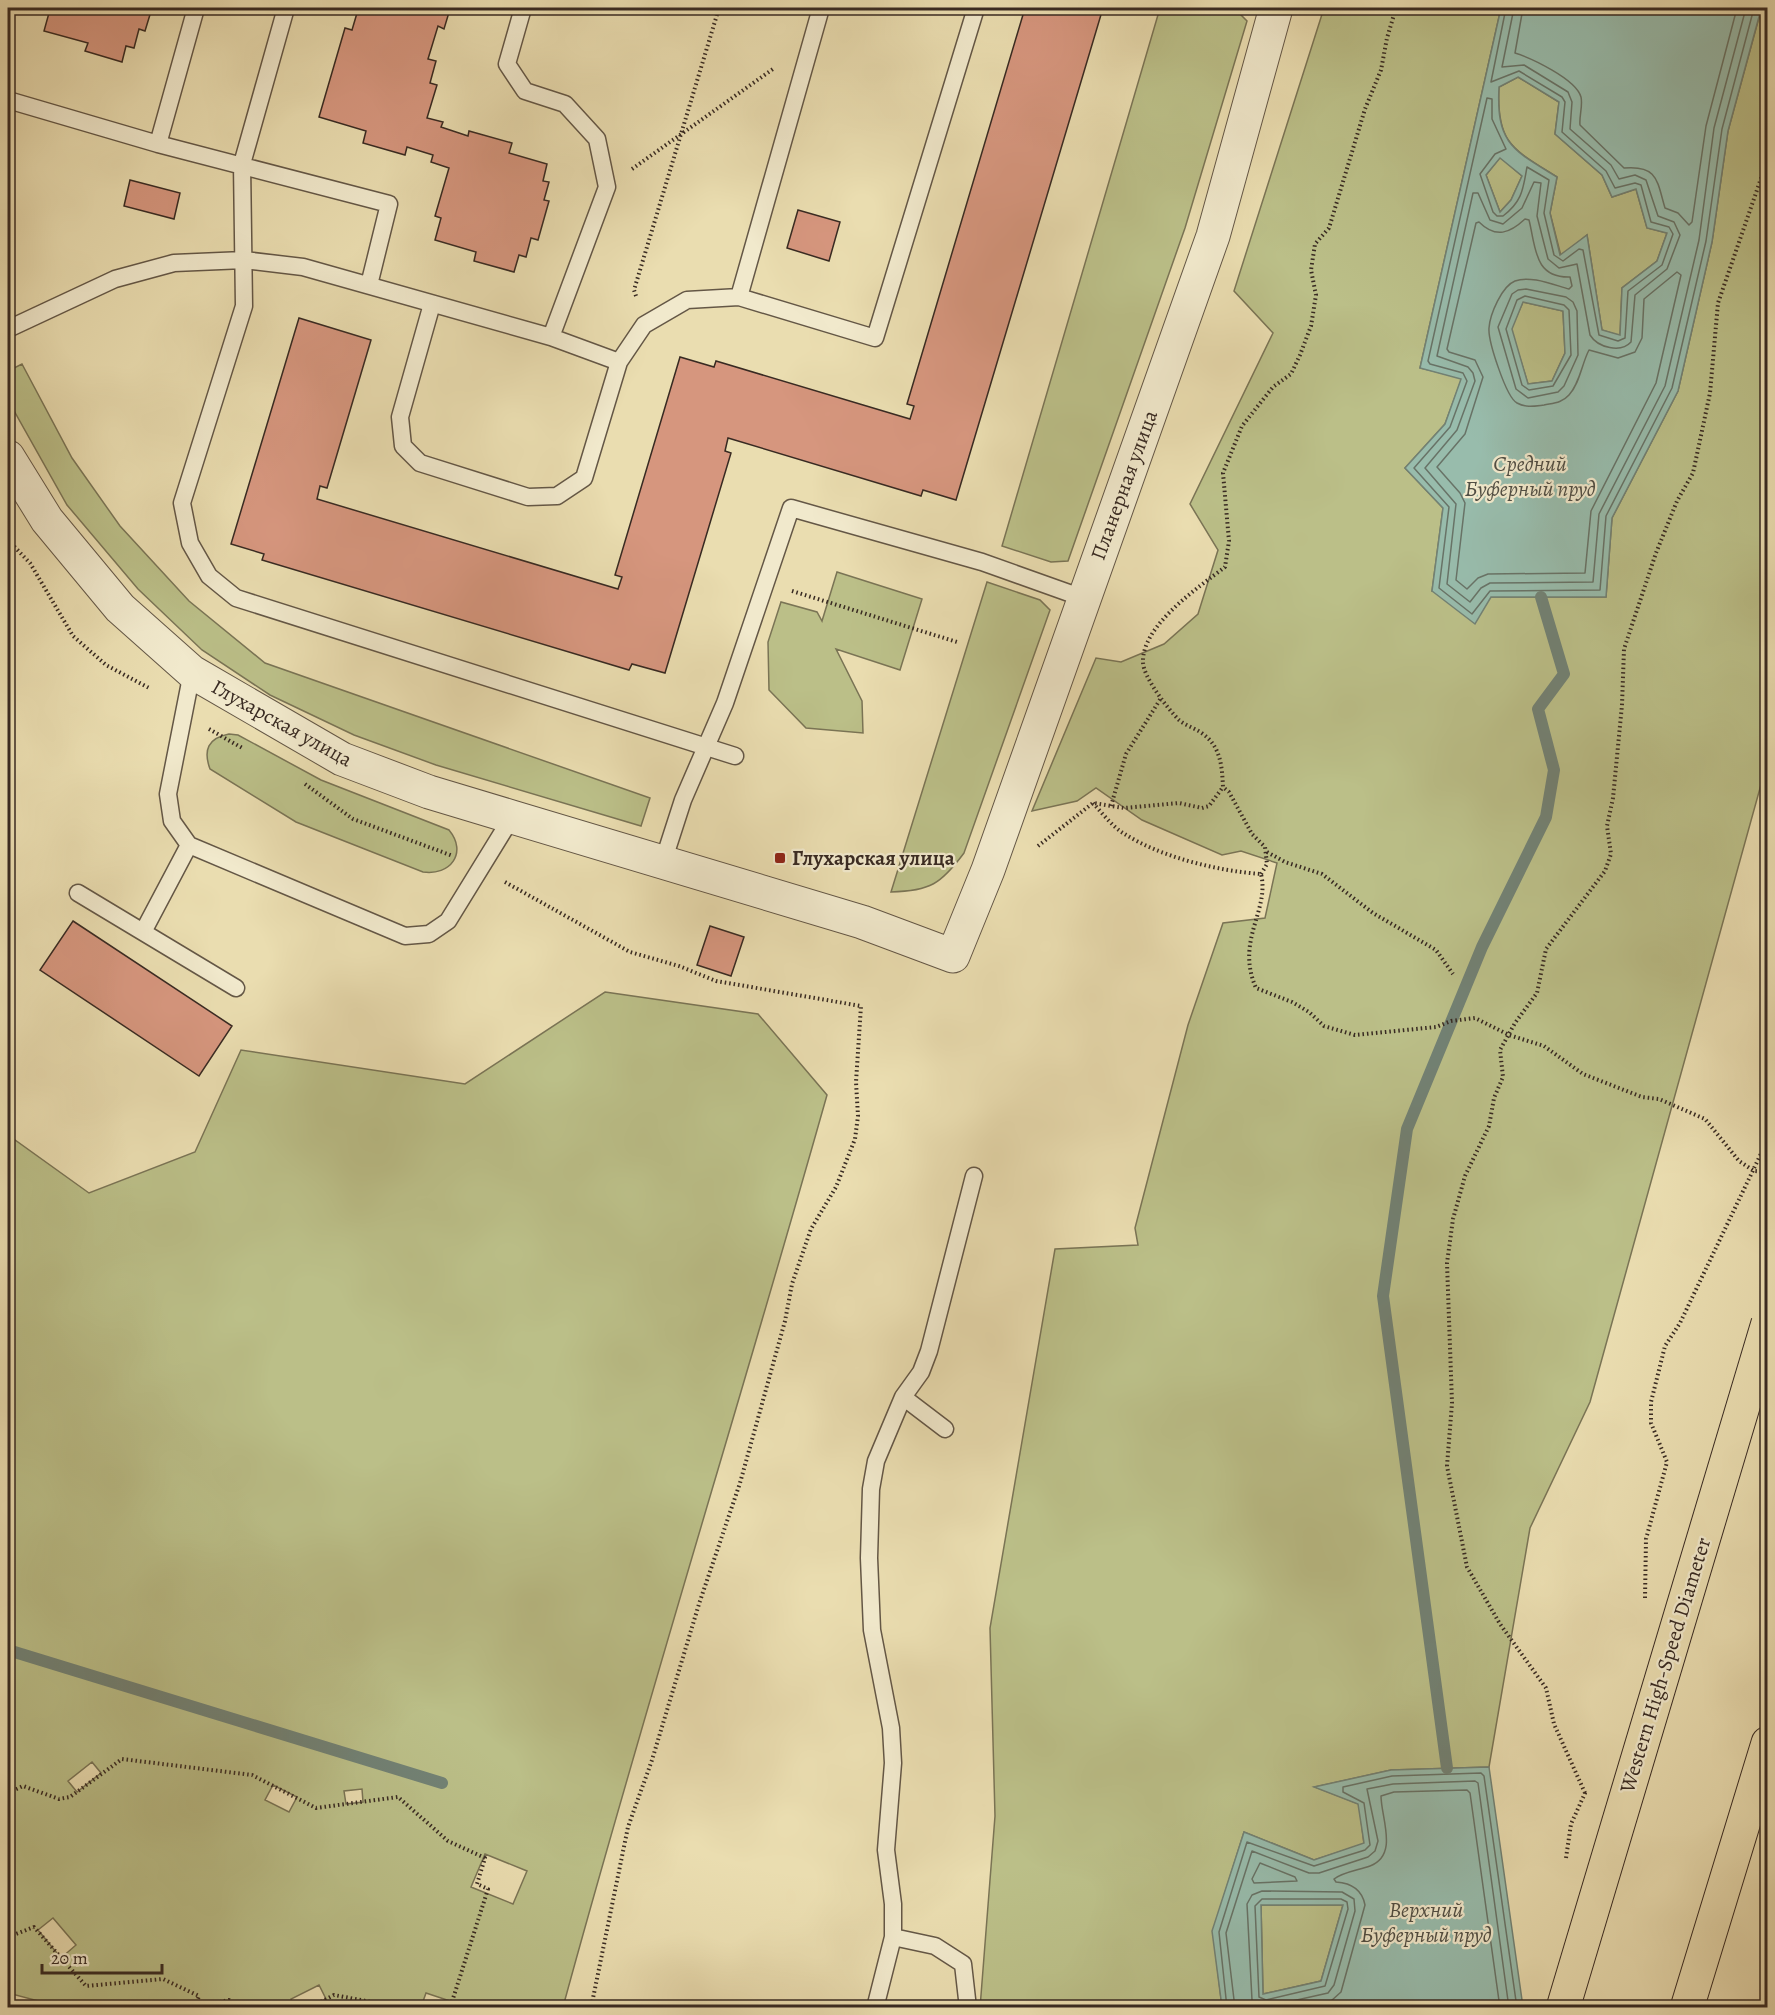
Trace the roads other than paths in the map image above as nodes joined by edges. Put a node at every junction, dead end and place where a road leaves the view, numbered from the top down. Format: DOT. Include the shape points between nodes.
graph roads {
  1 [pos="196,8"];
  2 [pos="286,8"];
  3 [pos="523,8"];
  4 [pos="821,8"];
  5 [pos="976,8"];
  6 [pos="1276,8"];
  7 [pos="8,100"];
  8 [pos="158,144"];
  9 [pos="242,164"];
  10 [pos="244,260"];
  11 [pos="369,285"];
  12 [pos="740,297"];
  13 [pos="432,304"];
  14 [pos="8,329"];
  15 [pos="551,338"];
  16 [pos="619,362"];
  17 [pos="8,457"];
  18 [pos="1083,598"];
  19 [pos="192,672"];
  20 [pos="707,747"];
  21 [pos="735,756"];
  22 [pos="512,817"];
  23 [pos="189,845"];
  24 [pos="663,862"];
  25 [pos="78,893"];
  26 [pos="143,932"];
  27 [pos="953,956"];
  28 [pos="236,988"];
  29 [pos="974,1176"];
  30 [pos="1767,1323"];
  31 [pos="903,1397"];
  32 [pos="945,1429"];
  33 [pos="1767,1743"];
  34 [pos="893,1937"];
  35 [pos="875,2007"];
  36 [pos="968,2007"];
  37 [pos="1563,2007"];
  38 [pos="1687,2007"];
  1 -- 8 [label="lane"];
  2 -- 9 [label="lane"];
  3 -- 15 [label="lane" via="507,64 525,91 565,104 597,139 607,187"];
  4 -- 12 [label="lane"];
  5 -- 12 [label="lane" via="875,338"];
  6 -- 18 [label="street, Планерная улица" via="1214,236"];
  7 -- 8 [label="lane"];
  8 -- 9 [label="lane"];
  9 -- 10 [label="lane"];
  9 -- 11 [label="lane" via="389,204"];
  10 -- 11 [label="lane" via="303,267"];
  10 -- 14 [label="lane" via="174,262 125,276"];
  10 -- 20 [label="lane" via="244,306 182,503 190,543 210,576 236,598"];
  11 -- 13 [label="lane"];
  12 -- 16 [label="lane" via="687,300 644,326"];
  13 -- 15 [label="lane"];
  13 -- 16 [label="lane" via="400,417 403,446 420,463 528,497 557,496 584,478"];
  15 -- 16 [label="lane"];
  17 -- 19 [label="street, Глухарская улица" via="47,520 120,608"];
  18 -- 20 [label="lane" via="982,562 791,508 726,703"];
  18 -- 27 [label="street, Планерная улица" via="988,870"];
  19 -- 22 [label="street, Глухарская улица" via="342,759 429,792"];
  19 -- 23 [label="lane" via="168,794 172,821"];
  20 -- 21 [label="lane"];
  20 -- 24 [label="lane" via="682,800"];
  22 -- 23 [label="lane" via="448,921 429,934 405,936"];
  22 -- 24 [label="street, Глухарская улица"];
  23 -- 26 [label="lane"];
  24 -- 27 [label="street, Глухарская улица" via="862,922"];
  25 -- 26 [label="lane"];
  26 -- 28 [label="lane"];
  29 -- 31 [label="lane" via="929,1351 921,1372"];
  30 -- 37 [label="highway, Western High-Speed Diameter, bridge"];
  31 -- 32 [label="lane"];
  31 -- 34 [label="lane" via="876,1461 869,1548 872,1630 891,1728 893,1763 886,1850"];
  33 -- 38 [label="highway"];
  34 -- 35 [label="lane"];
  34 -- 36 [label="lane" via="935,1946 963,1964"];
}
